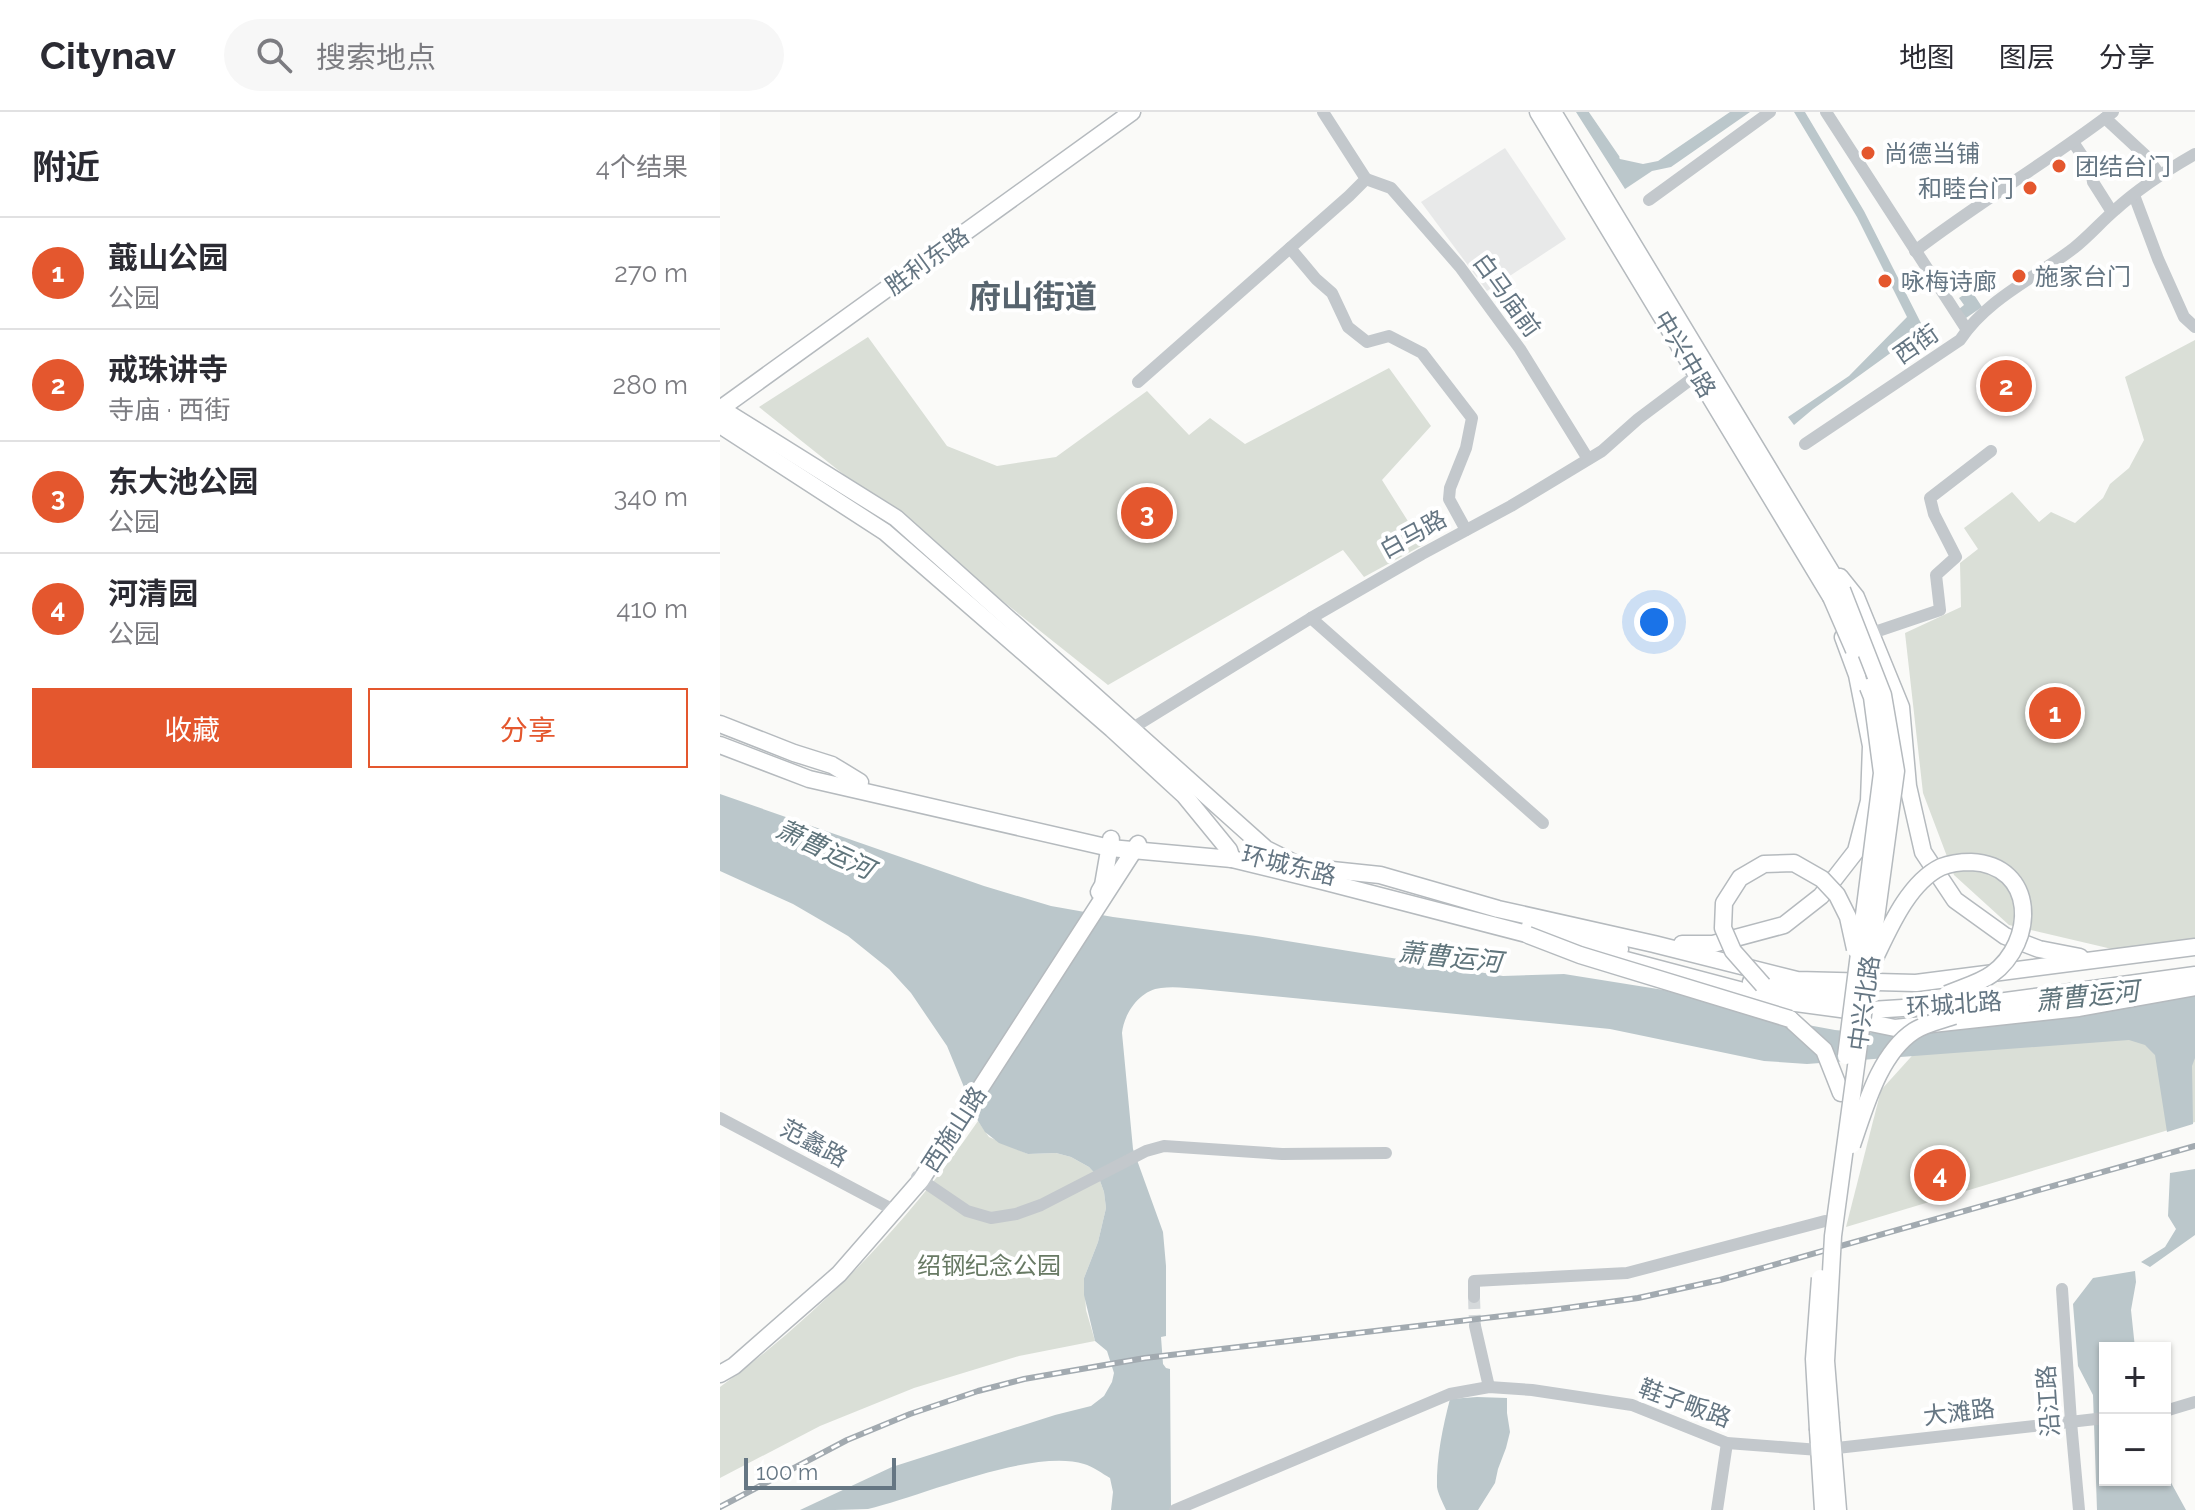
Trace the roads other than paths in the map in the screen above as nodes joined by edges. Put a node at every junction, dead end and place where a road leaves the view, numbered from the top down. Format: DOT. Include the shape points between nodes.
graph roads {
  1 [pos="1118,112"];
  2 [pos="1132,112"];
  3 [pos="1323,112"];
  4 [pos="1538,112"];
  5 [pos="1553,112"];
  6 [pos="1770,112"];
  7 [pos="1826,112"];
  8 [pos="2109,115"];
  9 [pos="2073,142"];
  10 [pos="2195,154"];
  11 [pos="2160,175"];
  12 [pos="1366,179"];
  13 [pos="2134,195"];
  14 [pos="1649,200"];
  15 [pos="2112,212"];
  16 [pos="1290,248"];
  17 [pos="1915,251"];
  18 [pos="2195,327"];
  19 [pos="1967,330"];
  20 [pos="1703,371"];
  21 [pos="1138,382"];
  22 [pos="720,396"];
  23 [pos="720,409"];
  24 [pos="720,425"];
  25 [pos="1805,444"];
  26 [pos="1991,451"];
  27 [pos="1588,459"];
  28 [pos="1466,530"];
  29 [pos="1821,554"];
  30 [pos="1821,579"];
  31 [pos="1837,593"];
  32 [pos="1311,618"];
  33 [pos="1872,633"];
  34 [pos="720,724"];
  35 [pos="1131,729"];
  36 [pos="720,735"];
  37 [pos="720,745"];
  38 [pos="720,757"];
  39 [pos="859,787"];
  40 [pos="1543,823"];
  41 [pos="1111,844"];
  42 [pos="1137,846"];
  43 [pos="1230,855"];
  44 [pos="1299,869"];
  45 [pos="1106,887"];
  46 [pos="1365,888"];
  47 [pos="1528,935"];
  48 [pos="1654,944"];
  49 [pos="2195,947"];
  50 [pos="2097,960"];
  51 [pos="1863,967"];
  52 [pos="2195,975"];
  53 [pos="1763,985"];
  54 [pos="2195,987"];
  55 [pos="1947,994"];
  56 [pos="1998,996"];
  57 [pos="1857,1005"];
  58 [pos="1841,1093"];
  59 [pos="720,1118"];
  60 [pos="1386,1153"];
  61 [pos="921,1173"];
  62 [pos="1840,1181"];
  63 [pos="888,1207"];
  64 [pos="1825,1221"];
  65 [pos="2062,1289"];
  66 [pos="1474,1297"];
  67 [pos="1475,1326"];
  68 [pos="720,1366"];
  69 [pos="720,1374"];
  70 [pos="1489,1387"];
  71 [pos="2195,1402"];
  72 [pos="2171,1410"];
  73 [pos="2099,1419"];
  74 [pos="2071,1422"];
  75 [pos="1824,1427"];
  76 [pos="1727,1443"];
  77 [pos="1826,1450"];
  78 [pos="1175,1510"];
  79 [pos="1717,1510"];
  80 [pos="1823,1510"];
  81 [pos="1838,1510"];
  82 [pos="2079,1510"];
  1 -- 22 [label="main road, 胜利东路"];
  2 -- 23 [label="main road, 胜利东路"];
  3 -- 12 [label="street"];
  4 -- 20 [label="main road, 中兴中路"];
  5 -- 20 [label="main road, 中兴中路"];
  6 -- 14 [label="street"];
  7 -- 17 [label="street"];
  8 -- 9 [label="street"];
  8 -- 11 [label="street"];
  9 -- 15 [label="street"];
  9 -- 17 [label="street"];
  10 -- 11 [label="street, 西街"];
  11 -- 13 [label="street, 西街"];
  12 -- 16 [label="street"];
  12 -- 27 [label="street, 白马庙前" via="1391,188 1460,267 1520,349"];
  13 -- 15 [label="street, 西街"];
  13 -- 18 [label="street" via="2184,317"];
  15 -- 19 [label="street, 西街" via="2074,248 1996,301"];
  16 -- 21 [label="street"];
  16 -- 28 [label="street" via="1332,293 1348,327 1367,342 1389,336 1422,353 1472,418 1449,499"];
  17 -- 19 [label="street"];
  19 -- 25 [label="street, 西街" via="1960,340"];
  20 -- 27 [label="street, 白马路"];
  20 -- 29 [label="main road, 中兴中路"];
  20 -- 30 [label="main road, 中兴中路"];
  23 -- 35 [label="main road" via="896,518"];
  24 -- 43 [label="main road" via="885,532 1184,795"];
  26 -- 33 [label="street" via="1930,498 1956,557 1936,575 1940,610"];
  27 -- 28 [label="street, 白马路"];
  28 -- 32 [label="street, 白马路"];
  29 -- 31 [label="main road, 中兴中路"];
  29 -- 33 [label="main road" via="1856,597"];
  30 -- 31 [label="main road, 中兴中路"];
  30 -- 48 [label="main road" via="1857,675 1871,746 1869,801 1856,851 1821,896 1784,925 1713,944"];
  31 -- 51 [label="main road, 中兴北路, bridge" via="1883,695 1896,771"];
  32 -- 35 [label="street, 白马路"];
  32 -- 40 [label="street"];
  33 -- 50 [label="main road" via="1901,707 1908,786 1923,852 1955,900 2005,936"];
  34 -- 39 [label="main road" via="832,765"];
  35 -- 44 [label="main road" via="1266,849"];
  36 -- 39 [label="main road, 环城东路"];
  37 -- 39 [label="main road, 环城东路" via="809,779"];
  38 -- 39 [label="main road" via="814,791 837,794"];
  39 -- 41 [label="main road, 环城东路"];
  41 -- 42 [label="main road, 环城东路"];
  41 -- 45 [label="main road, 西施山路"];
  42 -- 43 [label="main road, 环城东路"];
  42 -- 45 [label="main road, 西施山路"];
  43 -- 44 [label="main road, 环城东路"];
  44 -- 46 [label="main road, 环城东路"];
  44 -- 48 [label="main road" via="1380,875 1498,909"];
  44 -- 54 [label="main road" via="1336,896 1545,946 1621,973 1895,1028 2079,1008"];
  45 -- 61 [label="main road, 西施山路"];
  46 -- 47 [label="main road, 环城东路"];
  46 -- 53 [label="main road, 环城东路"];
  47 -- 57 [label="main road, 环城东路, bridge" via="1781,1001"];
  47 -- 58 [label="main road, bridge" via="1790,1019 1824,1050"];
  48 -- 50 [label="main road" via="1797,980 1916,983"];
  49 -- 50 [label="main road"];
  51 -- 53 [label="main road, bridge" via="1848,917 1822,879 1794,863 1764,864 1740,878 1724,903 1723,928 1733,951"];
  51 -- 55 [label="main road, bridge" via="1916,888 1940,867 1983,863 2004,872 2023,902 2018,943 1990,976"];
  51 -- 58 [label="main road, 中兴北路, bridge"];
  51 -- 62 [label="main road, 中兴北路, bridge"];
  52 -- 56 [label="main road, 环城北路"];
  52 -- 62 [label="main road, bridge" via="2125,991 1954,1016 1914,1031 1894,1050 1870,1091"];
  53 -- 57 [label="main road, 环城东路"];
  55 -- 56 [label="main road, 环城北路, bridge"];
  55 -- 57 [label="main road, 环城北路"];
  56 -- 57 [label="main road, 环城北路"];
  58 -- 64 [label="main road, 中兴北路"];
  59 -- 63 [label="street, 范蠡路"];
  60 -- 61 [label="street" via="1282,1154 1164,1146 1041,1205 991,1218 967,1211"];
  61 -- 63 [label="main road, 西施山路"];
  61 -- 69 [label="main road, 西施山路" via="839,1274"];
  62 -- 75 [label="main road, 中兴北路, bridge"];
  63 -- 68 [label="main road, 西施山路" via="835,1270"];
  64 -- 66 [label="street" via="1627,1273 1474,1281"];
  64 -- 75 [label="main road, 中兴北路, bridge" via="1814,1359"];
  65 -- 74 [label="street, 沿江路"];
  67 -- 70 [label="street"];
  70 -- 76 [label="street, 鞋子畈路" via="1632,1405"];
  70 -- 78 [label="street, 鞋子畈路" via="1450,1394"];
  71 -- 72 [label="street"];
  73 -- 74 [label="street, 大滩路"];
  74 -- 77 [label="street, 大滩路"];
  74 -- 82 [label="street, 沿江路"];
  75 -- 77 [label="main road"];
  76 -- 77 [label="street, 鞋子畈路"];
  76 -- 79 [label="street"];
  77 -- 80 [label="main road"];
  77 -- 81 [label="main road"];
}
